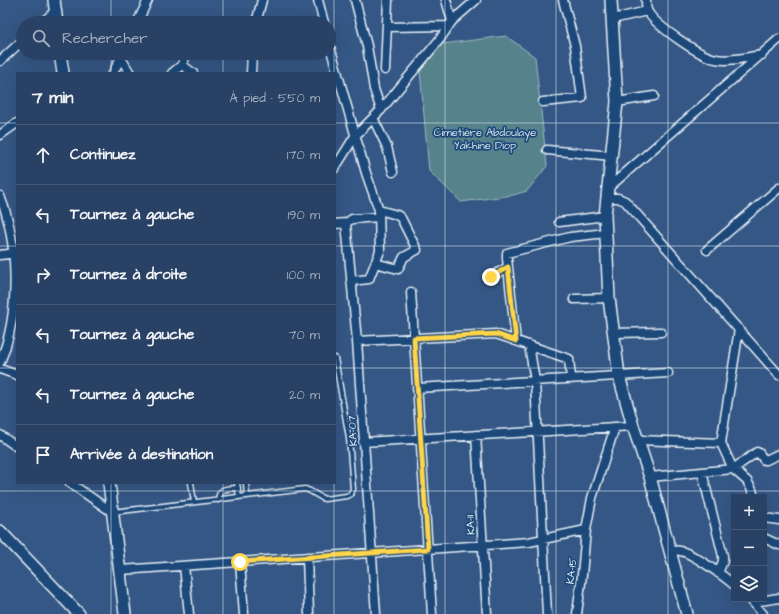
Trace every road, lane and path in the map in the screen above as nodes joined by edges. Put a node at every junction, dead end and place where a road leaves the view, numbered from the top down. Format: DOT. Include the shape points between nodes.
graph roads {
  1 [pos="148,0"];
  2 [pos="262,0"];
  3 [pos="318,0"];
  4 [pos="355,0"];
  5 [pos="388,0"];
  6 [pos="446,0"];
  7 [pos="476,0"];
  8 [pos="563,0"];
  9 [pos="611,0"];
  10 [pos="646,0"];
  11 [pos="55,3"];
  12 [pos="647,11"];
  13 [pos="47,16"];
  14 [pos="56,16"];
  15 [pos="140,16"];
  16 [pos="258,16"];
  17 [pos="322,16"];
  18 [pos="613,19"];
  19 [pos="450,24"];
  20 [pos="388,27"];
  21 [pos="779,39"];
  22 [pos="16,46"];
  23 [pos="762,55"];
  24 [pos="61,60"];
  25 [pos="120,60"];
  26 [pos="124,60"];
  27 [pos="184,60"];
  28 [pos="252,60"];
  29 [pos="334,60"];
  30 [pos="0,61"];
  31 [pos="182,65"];
  32 [pos="386,70"];
  33 [pos="63,72"];
  34 [pos="114,72"];
  35 [pos="130,72"];
  36 [pos="173,72"];
  37 [pos="192,72"];
  38 [pos="251,72"];
  39 [pos="654,96"];
  40 [pos="543,102"];
  41 [pos="617,102"];
  42 [pos="381,110"];
  43 [pos="373,118"];
  44 [pos="16,124"];
  45 [pos="0,135"];
  46 [pos="355,136"];
  47 [pos="546,150"];
  48 [pos="612,156"];
  49 [pos="336,166"];
  50 [pos="393,172"];
  51 [pos="779,188"];
  52 [pos="607,194"];
  53 [pos="0,196"];
  54 [pos="379,213"];
  55 [pos="606,216"];
  56 [pos="559,222"];
  57 [pos="346,223"];
  58 [pos="336,224"];
  59 [pos="606,233"];
  60 [pos="707,250"];
  61 [pos="15,253"];
  62 [pos="0,254"];
  63 [pos="375,264"];
  64 [pos="508,267"];
  65 [pos="491,277"];
  66 [pos="351,281"];
  67 [pos="411,292"];
  68 [pos="609,298"];
  69 [pos="574,299"];
  70 [pos="739,329"];
  71 [pos="661,332"];
  72 [pos="614,333"];
  73 [pos="414,338"];
  74 [pos="357,341"];
  75 [pos="516,341"];
  76 [pos="529,345"];
  77 [pos="0,362"];
  78 [pos="336,364"];
  79 [pos="0,369"];
  80 [pos="668,373"];
  81 [pos="16,375"];
  82 [pos="779,375"];
  83 [pos="619,376"];
  84 [pos="571,378"];
  85 [pos="535,381"];
  86 [pos="417,388"];
  87 [pos="633,426"];
  88 [pos="615,427"];
  89 [pos="538,432"];
  90 [pos="0,435"];
  91 [pos="476,435"];
  92 [pos="420,439"];
  93 [pos="637,440"];
  94 [pos="363,442"];
  95 [pos="722,443"];
  96 [pos="16,446"];
  97 [pos="779,454"];
  98 [pos="733,469"];
  99 [pos="702,472"];
  100 [pos="650,477"];
  101 [pos="71,484"];
  102 [pos="109,484"];
  103 [pos="191,484"];
  104 [pos="246,484"];
  105 [pos="238,485"];
  106 [pos="753,494"];
  107 [pos="247,496"];
  108 [pos="239,497"];
  109 [pos="218,500"];
  110 [pos="194,502"];
  111 [pos="112,512"];
  112 [pos="767,518"];
  113 [pos="779,520"];
  114 [pos="586,530"];
  115 [pos="0,531"];
  116 [pos="543,539"];
  117 [pos="767,539"];
  118 [pos="483,545"];
  119 [pos="779,545"];
  120 [pos="428,549"];
  121 [pos="670,552"];
  122 [pos="373,553"];
  123 [pos="307,558"];
  124 [pos="240,562"];
  125 [pos="184,566"];
  126 [pos="121,570"];
  127 [pos="718,573"];
  128 [pos="731,583"];
  129 [pos="779,598"];
  130 [pos="767,599"];
  131 [pos="753,602"];
  132 [pos="79,614"];
  133 [pos="126,614"];
  134 [pos="188,614"];
  135 [pos="244,614"];
  136 [pos="309,614"];
  137 [pos="376,614"];
  138 [pos="432,614"];
  139 [pos="487,614"];
  140 [pos="547,614"];
  141 [pos="577,614"];
  142 [pos="687,614"];
  143 [pos="763,614"];
  1 -- 15 [label="street"];
  2 -- 16 [label="street"];
  3 -- 17 [label="street"];
  4 -- 42 [label="street"];
  5 -- 20 [label="street"];
  6 -- 19 [label="street"];
  7 -- 19 [label="street"];
  8 -- 40 [label="street" via="575,46 582,98"];
  9 -- 18 [label="street"];
  10 -- 12 [label="street"];
  11 -- 13 [label="street"];
  11 -- 14 [label="street"];
  12 -- 18 [label="street"];
  12 -- 23 [label="street" via="657,22 706,56 726,59"];
  18 -- 41 [label="street"];
  19 -- 20 [label="street"];
  19 -- 42 [label="street"];
  20 -- 32 [label="street"];
  21 -- 23 [label="street"];
  22 -- 30 [label="street"];
  23 -- 52 [label="street"];
  24 -- 33 [label="street"];
  25 -- 34 [label="street"];
  26 -- 35 [label="street"];
  27 -- 31 [label="street"];
  28 -- 38 [label="street"];
  29 -- 46 [label="street"];
  31 -- 36 [label="street"];
  31 -- 37 [label="street"];
  39 -- 41 [label="street"];
  41 -- 48 [label="street"];
  42 -- 43 [label="street"];
  43 -- 46 [label="street"];
  43 -- 50 [label="street" via="387,147"];
  44 -- 45 [label="street"];
  46 -- 49 [label="street"];
  46 -- 54 [label="street"];
  47 -- 48 [label="street"];
  48 -- 52 [label="street"];
  51 -- 60 [label="street"];
  52 -- 55 [label="street"];
  52 -- 70 [label="street" via="625,201"];
  53 -- 61 [label="street"];
  54 -- 57 [label="street" via="352,219"];
  54 -- 63 [label="street" via="380,251"];
  54 -- 63 [label="street" via="397,215 417,250 404,257 398,269"];
  55 -- 56 [label="street"];
  55 -- 59 [label="street"];
  57 -- 58 [label="street"];
  57 -- 66 [label="street, KA-07"];
  59 -- 64 [label="street" via="570,237 507,253"];
  59 -- 68 [label="street"];
  61 -- 62 [label="street"];
  61 -- 77 [label="street" via="13,312 10,333"];
  63 -- 66 [label="street" via="370,279"];
  64 -- 65 [label="street"];
  64 -- 75 [label="street"];
  66 -- 74 [label="street, KA-07"];
  67 -- 73 [label="street"];
  68 -- 69 [label="street"];
  68 -- 72 [label="street"];
  70 -- 82 [label="street"];
  70 -- 95 [label="street"];
  71 -- 72 [label="street"];
  72 -- 83 [label="street"];
  73 -- 74 [label="street"];
  73 -- 75 [label="street" via="496,334"];
  73 -- 86 [label="street"];
  74 -- 94 [label="street, KA-07"];
  75 -- 76 [label="street"];
  76 -- 84 [label="street" via="569,359"];
  76 -- 85 [label="street"];
  78 -- 107 [label="lane" via="349,438 353,489 351,494 324,499 305,489"];
  79 -- 81 [label="street"];
  80 -- 83 [label="street"];
  83 -- 84 [label="street"];
  83 -- 87 [label="street"];
  84 -- 85 [label="street"];
  85 -- 86 [label="street"];
  85 -- 89 [label="street"];
  86 -- 92 [label="street"];
  87 -- 88 [label="street"];
  87 -- 93 [label="street"];
  88 -- 89 [label="street"];
  88 -- 114 [label="street, KA-15" via="592,498"];
  89 -- 91 [label="street"];
  89 -- 116 [label="street"];
  90 -- 96 [label="street"];
  91 -- 92 [label="street"];
  91 -- 118 [label="street, KA-11"];
  92 -- 94 [label="street"];
  92 -- 120 [label="street"];
  93 -- 95 [label="street"];
  93 -- 100 [label="street"];
  94 -- 122 [label="street, KA-07"];
  95 -- 98 [label="street"];
  97 -- 98 [label="street" via="764,460 757,452"];
  98 -- 99 [label="street"];
  98 -- 106 [label="street" via="747,481"];
  99 -- 100 [label="street"];
  99 -- 127 [label="street" via="723,556"];
  100 -- 121 [label="street"];
  101 -- 111 [label="street"];
  102 -- 111 [label="street"];
  103 -- 110 [label="lane"];
  104 -- 107 [label="lane"];
  105 -- 108 [label="lane"];
  105 -- 109 [label="lane" via="223,489"];
  107 -- 108 [label="lane"];
  108 -- 109 [label="lane"];
  109 -- 110 [label="lane"];
  110 -- 111 [label="lane"];
  111 -- 126 [label="street"];
  112 -- 113 [label="street"];
  114 -- 116 [label="street"];
  114 -- 141 [label="street, KA-15"];
  115 -- 132 [label="street"];
  116 -- 118 [label="street"];
  116 -- 140 [label="street"];
  117 -- 119 [label="street"];
  118 -- 120 [label="street"];
  118 -- 139 [label="street, KA-11"];
  120 -- 122 [label="street"];
  120 -- 138 [label="street"];
  121 -- 127 [label="street" via="681,551"];
  121 -- 142 [label="street"];
  122 -- 123 [label="street"];
  122 -- 137 [label="street, KA-07"];
  123 -- 124 [label="street"];
  123 -- 136 [label="street"];
  124 -- 125 [label="street"];
  124 -- 135 [label="street"];
  125 -- 126 [label="street"];
  125 -- 134 [label="street"];
  126 -- 133 [label="street"];
  127 -- 128 [label="street"];
  129 -- 130 [label="street"];
  131 -- 143 [label="street"];
}
